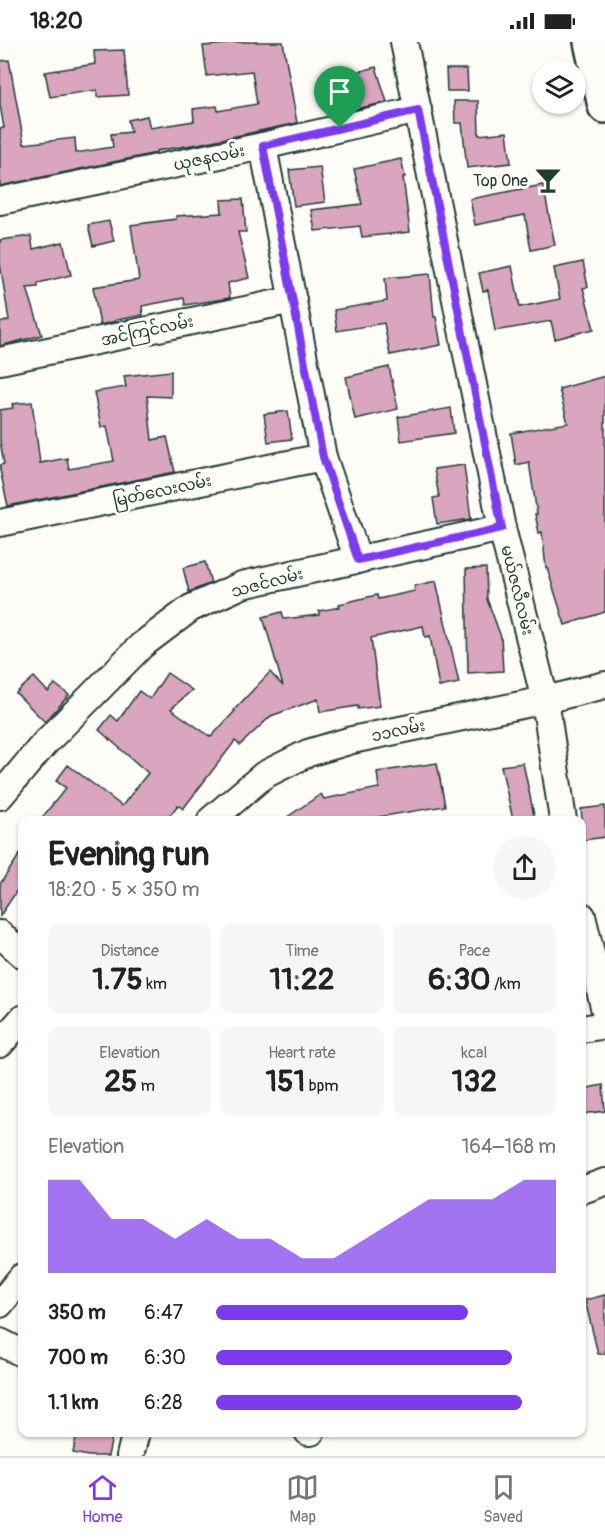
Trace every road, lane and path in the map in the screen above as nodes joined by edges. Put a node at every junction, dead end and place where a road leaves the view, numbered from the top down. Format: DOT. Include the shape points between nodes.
graph roads {
  1 [pos="404,42"];
  2 [pos="591,42"];
  3 [pos="605,106"];
  4 [pos="418,110"];
  5 [pos="263,146"];
  6 [pos="0,201"];
  7 [pos="293,300"];
  8 [pos="0,361"];
  9 [pos="323,457"];
  10 [pos="0,524"];
  11 [pos="502,528"];
  12 [pos="358,560"];
  13 [pos="605,685"];
  14 [pos="545,700"];
  15 [pos="0,796"];
  16 [pos="216,816"];
  17 [pos="562,816"];
  18 [pos="0,933"];
  19 [pos="586,933"];
  20 [pos="18,950"];
  21 [pos="605,1011"];
  22 [pos="18,1024"];
  23 [pos="605,1025"];
  24 [pos="586,1028"];
  25 [pos="0,1044"];
  26 [pos="605,1182"];
  27 [pos="586,1189"];
  28 [pos="18,1282"];
  29 [pos="0,1304"];
  30 [pos="0,1342"];
  31 [pos="18,1351"];
  32 [pos="135,1437"];
  33 [pos="130,1456"];
  1 -- 4 [label="street, မယ်ဇလီလမ်း"];
  2 -- 3 [label="street"];
  4 -- 5 [label="street, ယုဇနလမ်း"];
  4 -- 11 [label="street, မယ်ဇလီလမ်း"];
  5 -- 6 [label="street, ယုဇနလမ်း"];
  5 -- 7 [label="street"];
  7 -- 8 [label="street, အင်ကြင်လမ်း"];
  7 -- 9 [label="street"];
  9 -- 10 [label="street, မြတ်လေးလမ်း"];
  9 -- 12 [label="street"];
  11 -- 12 [label="street, သဇင်လမ်း"];
  11 -- 14 [label="street, မယ်ဇလီလမ်း"];
  12 -- 15 [label="street, သဇင်လမ်း" via="242,585 191,608 142,645 44,744"];
  13 -- 14 [label="street, ၁၁လမ်း"];
  14 -- 16 [label="street, ၁၁လမ်း" via="352,740 308,753 264,776"];
  14 -- 17 [label="street, မယ်ဇလီလမ်း"];
  18 -- 20 [label="street"];
  19 -- 21 [label="street"];
  22 -- 25 [label="street"];
  23 -- 24 [label="street"];
  26 -- 27 [label="street"];
  28 -- 29 [label="street"];
  30 -- 31 [label="street"];
  32 -- 33 [label="street"];
}
